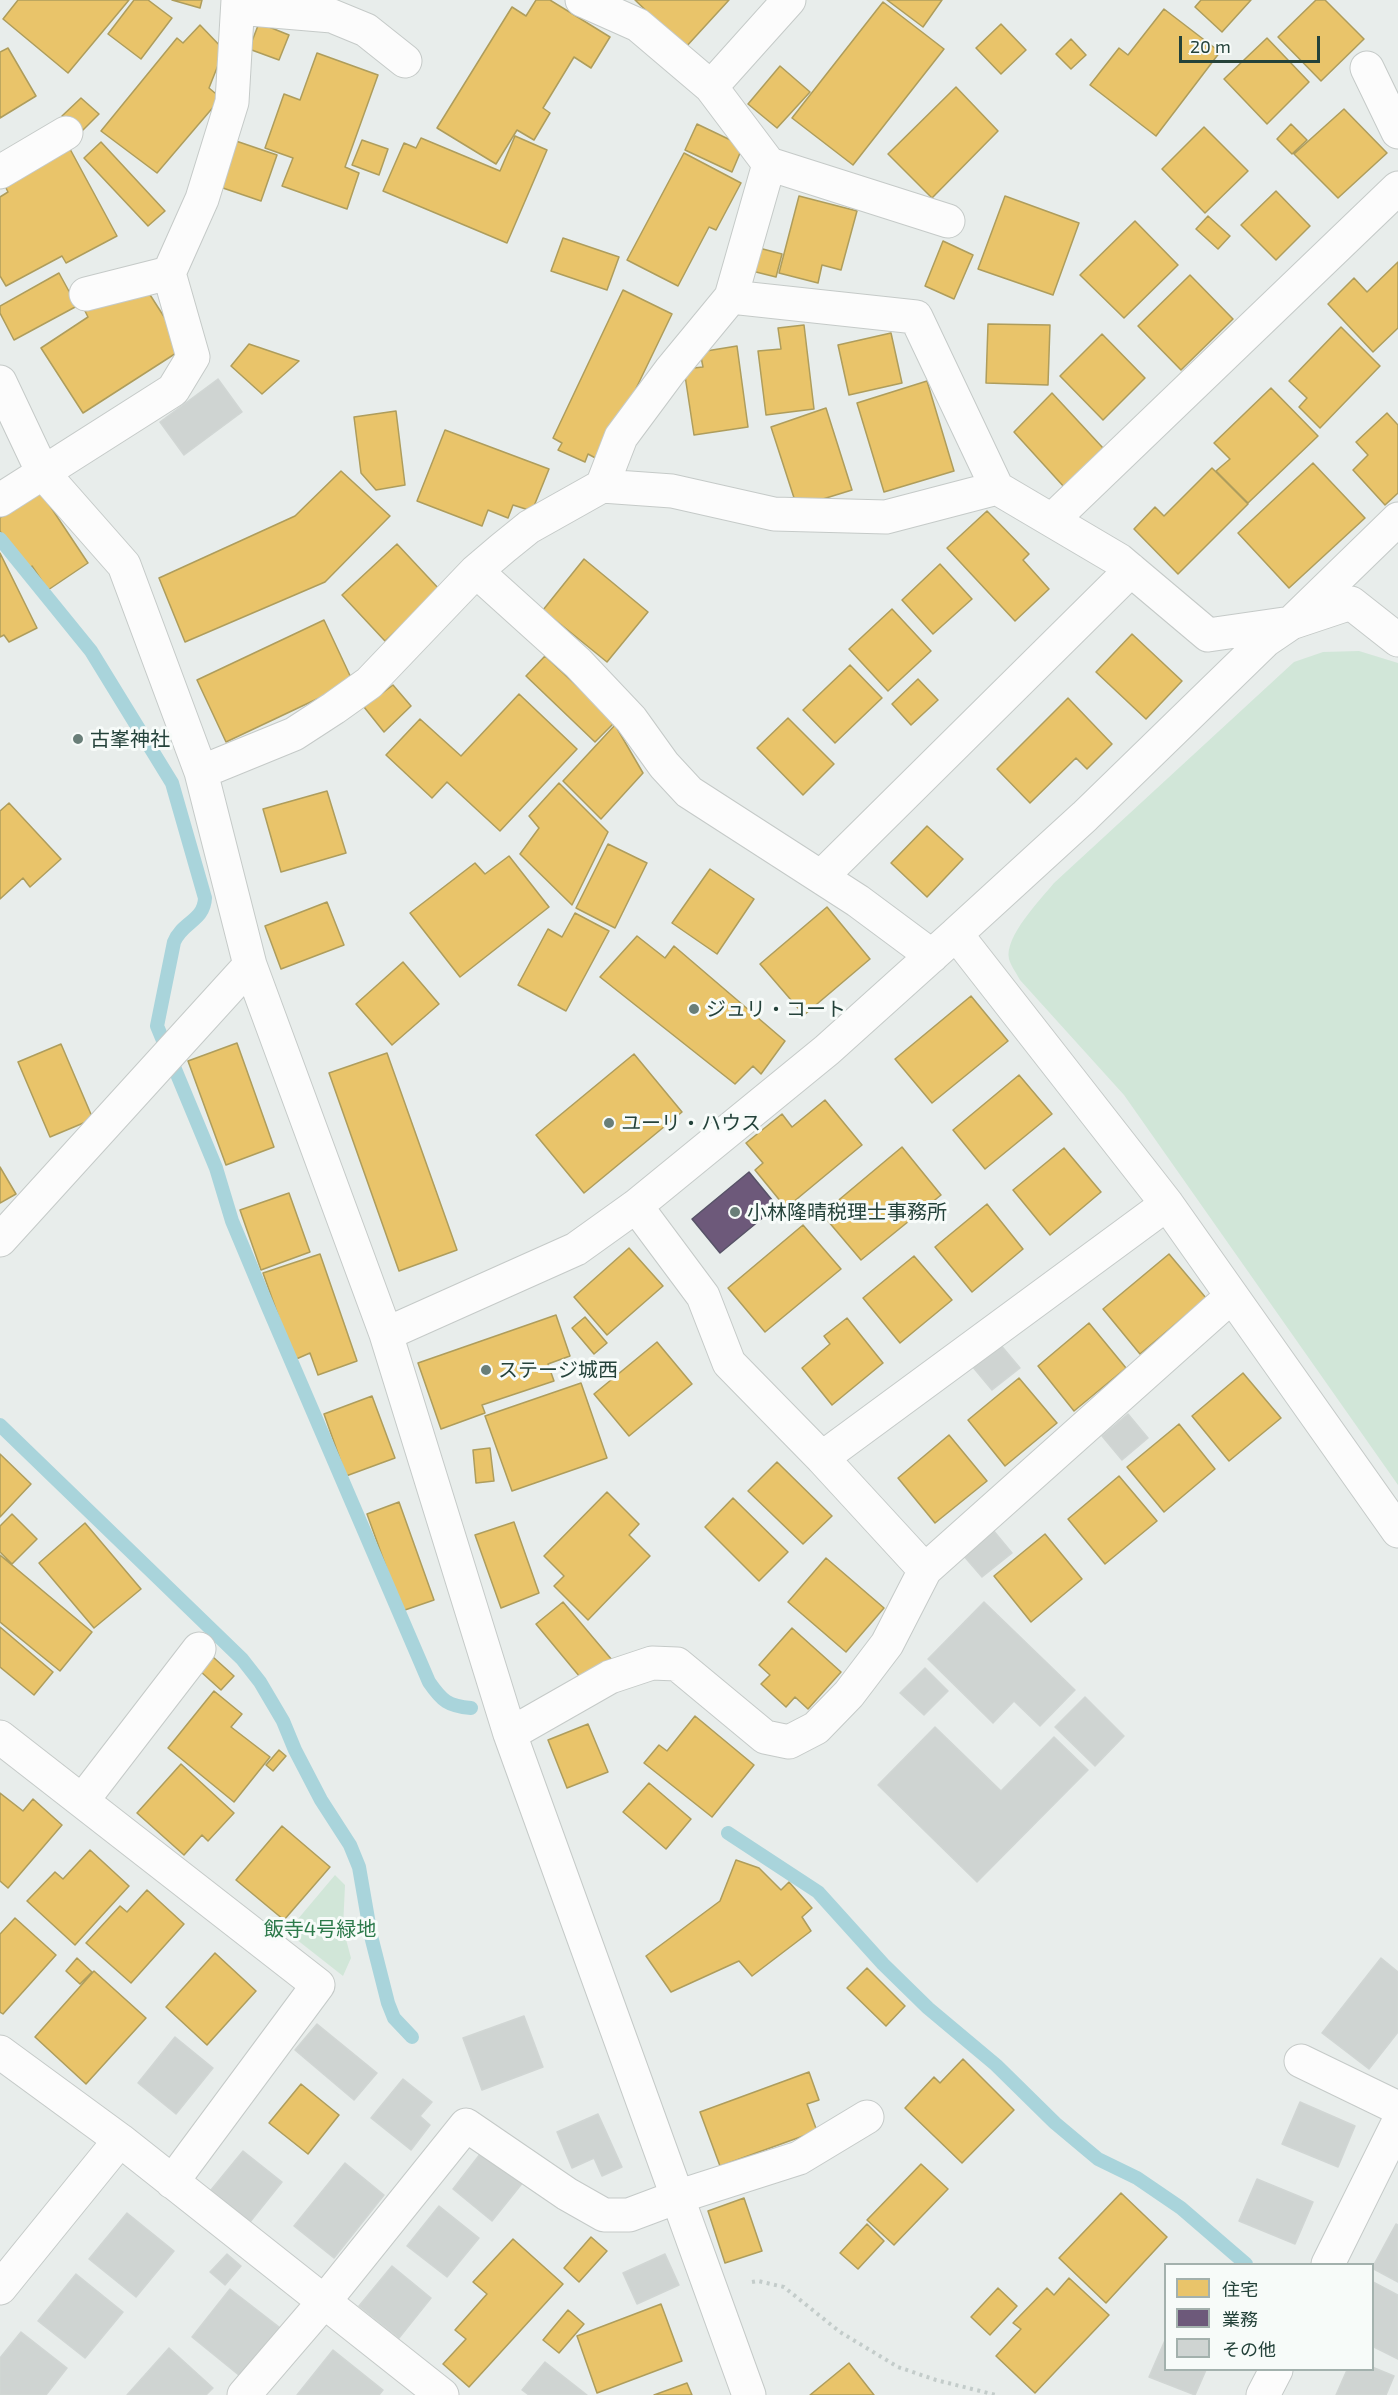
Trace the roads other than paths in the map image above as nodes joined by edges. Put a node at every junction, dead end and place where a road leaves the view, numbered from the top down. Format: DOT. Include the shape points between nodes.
graph roads {
  1 [pos="582,0"];
  2 [pos="789,0"];
  3 [pos="238,4"];
  4 [pos="405,61"];
  5 [pos="1367,68"];
  6 [pos="711,87"];
  7 [pos="1398,132"];
  8 [pos="66,133"];
  9 [pos="770,164"];
  10 [pos="0,172"];
  11 [pos="1398,188"];
  12 [pos="948,221"];
  13 [pos="169,273"];
  14 [pos="86,294"];
  15 [pos="731,297"];
  16 [pos="0,382"];
  17 [pos="43,473"];
  18 [pos="602,486"];
  19 [pos="997,488"];
  20 [pos="0,500"];
  21 [pos="1398,519"];
  22 [pos="1052,520"];
  23 [pos="1131,570"];
  24 [pos="477,571"];
  25 [pos="1291,623"];
  26 [pos="1398,640"];
  27 [pos="201,772"];
  28 [pos="821,877"];
  29 [pos="956,934"];
  30 [pos="932,956"];
  31 [pos="250,965"];
  32 [pos="1167,1204"];
  33 [pos="636,1206"];
  34 [pos="0,1240"];
  35 [pos="1232,1296"];
  36 [pos="386,1334"];
  37 [pos="822,1458"];
  38 [pos="1398,1531"];
  39 [pos="925,1570"];
  40 [pos="199,1649"];
  41 [pos="510,1734"];
  42 [pos="0,1737"];
  43 [pos="82,1801"];
  44 [pos="0,2052"];
  45 [pos="1301,2061"];
  46 [pos="1398,2108"];
  47 [pos="867,2117"];
  48 [pos="1398,2123"];
  49 [pos="120,2140"];
  50 [pos="172,2182"];
  51 [pos="677,2197"];
  52 [pos="1329,2263"];
  53 [pos="0,2288"];
  54 [pos="323,2303"];
  55 [pos="1275,2371"];
  56 [pos="244,2395"];
  57 [pos="442,2395"];
  58 [pos="749,2395"];
  59 [pos="1263,2395"];
  1 -- 6 [label="street" via="638,25"];
  2 -- 6 [label="street"];
  3 -- 4 [label="street" via="332,15 366,30"];
  3 -- 13 [label="street" via="232,102 202,199"];
  5 -- 7 [label="street"];
  6 -- 9 [label="street"];
  8 -- 10 [label="street"];
  9 -- 12 [label="street"];
  9 -- 15 [label="street"];
  11 -- 22 [label="street"];
  13 -- 14 [label="street"];
  13 -- 17 [label="street" via="194,357 173,390"];
  15 -- 18 [label="street" via="621,436"];
  15 -- 19 [label="street" via="916,316"];
  16 -- 17 [label="street"];
  17 -- 20 [label="street"];
  17 -- 27 [label="street" via="124,565"];
  18 -- 19 [label="street" via="672,491 774,514 886,517"];
  18 -- 24 [label="street" via="529,527"];
  19 -- 22 [label="street"];
  21 -- 25 [label="street"];
  22 -- 23 [label="street"];
  23 -- 25 [label="street" via="1208,635"];
  23 -- 28 [label="street"];
  24 -- 27 [label="street" via="369,683 294,734"];
  24 -- 28 [label="street" via="578,663 631,718 664,765 689,792"];
  25 -- 26 [label="street" via="1350,603"];
  25 -- 29 [label="street" via="1266,640 1102,800"];
  27 -- 31 [label="street"];
  28 -- 30 [label="street"];
  29 -- 30 [label="street"];
  29 -- 32 [label="street"];
  30 -- 33 [label="street" via="827,1050"];
  31 -- 34 [label="street"];
  31 -- 36 [label="street"];
  32 -- 35 [label="street"];
  32 -- 37 [label="street"];
  33 -- 36 [label="street" via="576,1249"];
  33 -- 37 [label="street" via="704,1296 729,1363"];
  35 -- 38 [label="street"];
  35 -- 39 [label="street"];
  36 -- 41 [label="street"];
  37 -- 39 [label="street"];
  39 -- 41 [label="street" via="887,1644 849,1694 816,1728 789,1742 765,1737 677,1664 652,1663 610,1677"];
  40 -- 43 [label="street"];
  41 -- 51 [label="street"];
  42 -- 43 [label="street"];
  43 -- 50 [label="street" via="318,1985"];
  44 -- 49 [label="street"];
  45 -- 46 [label="street"];
  47 -- 51 [label="street" via="800,2158"];
  48 -- 52 [label="street"];
  49 -- 50 [label="street"];
  49 -- 53 [label="street"];
  50 -- 54 [label="street"];
  51 -- 54 [label="street" via="629,2215 604,2215 466,2125"];
  51 -- 58 [label="street"];
  54 -- 56 [label="street"];
  54 -- 57 [label="street"];
  55 -- 59 [label="street"];
}
